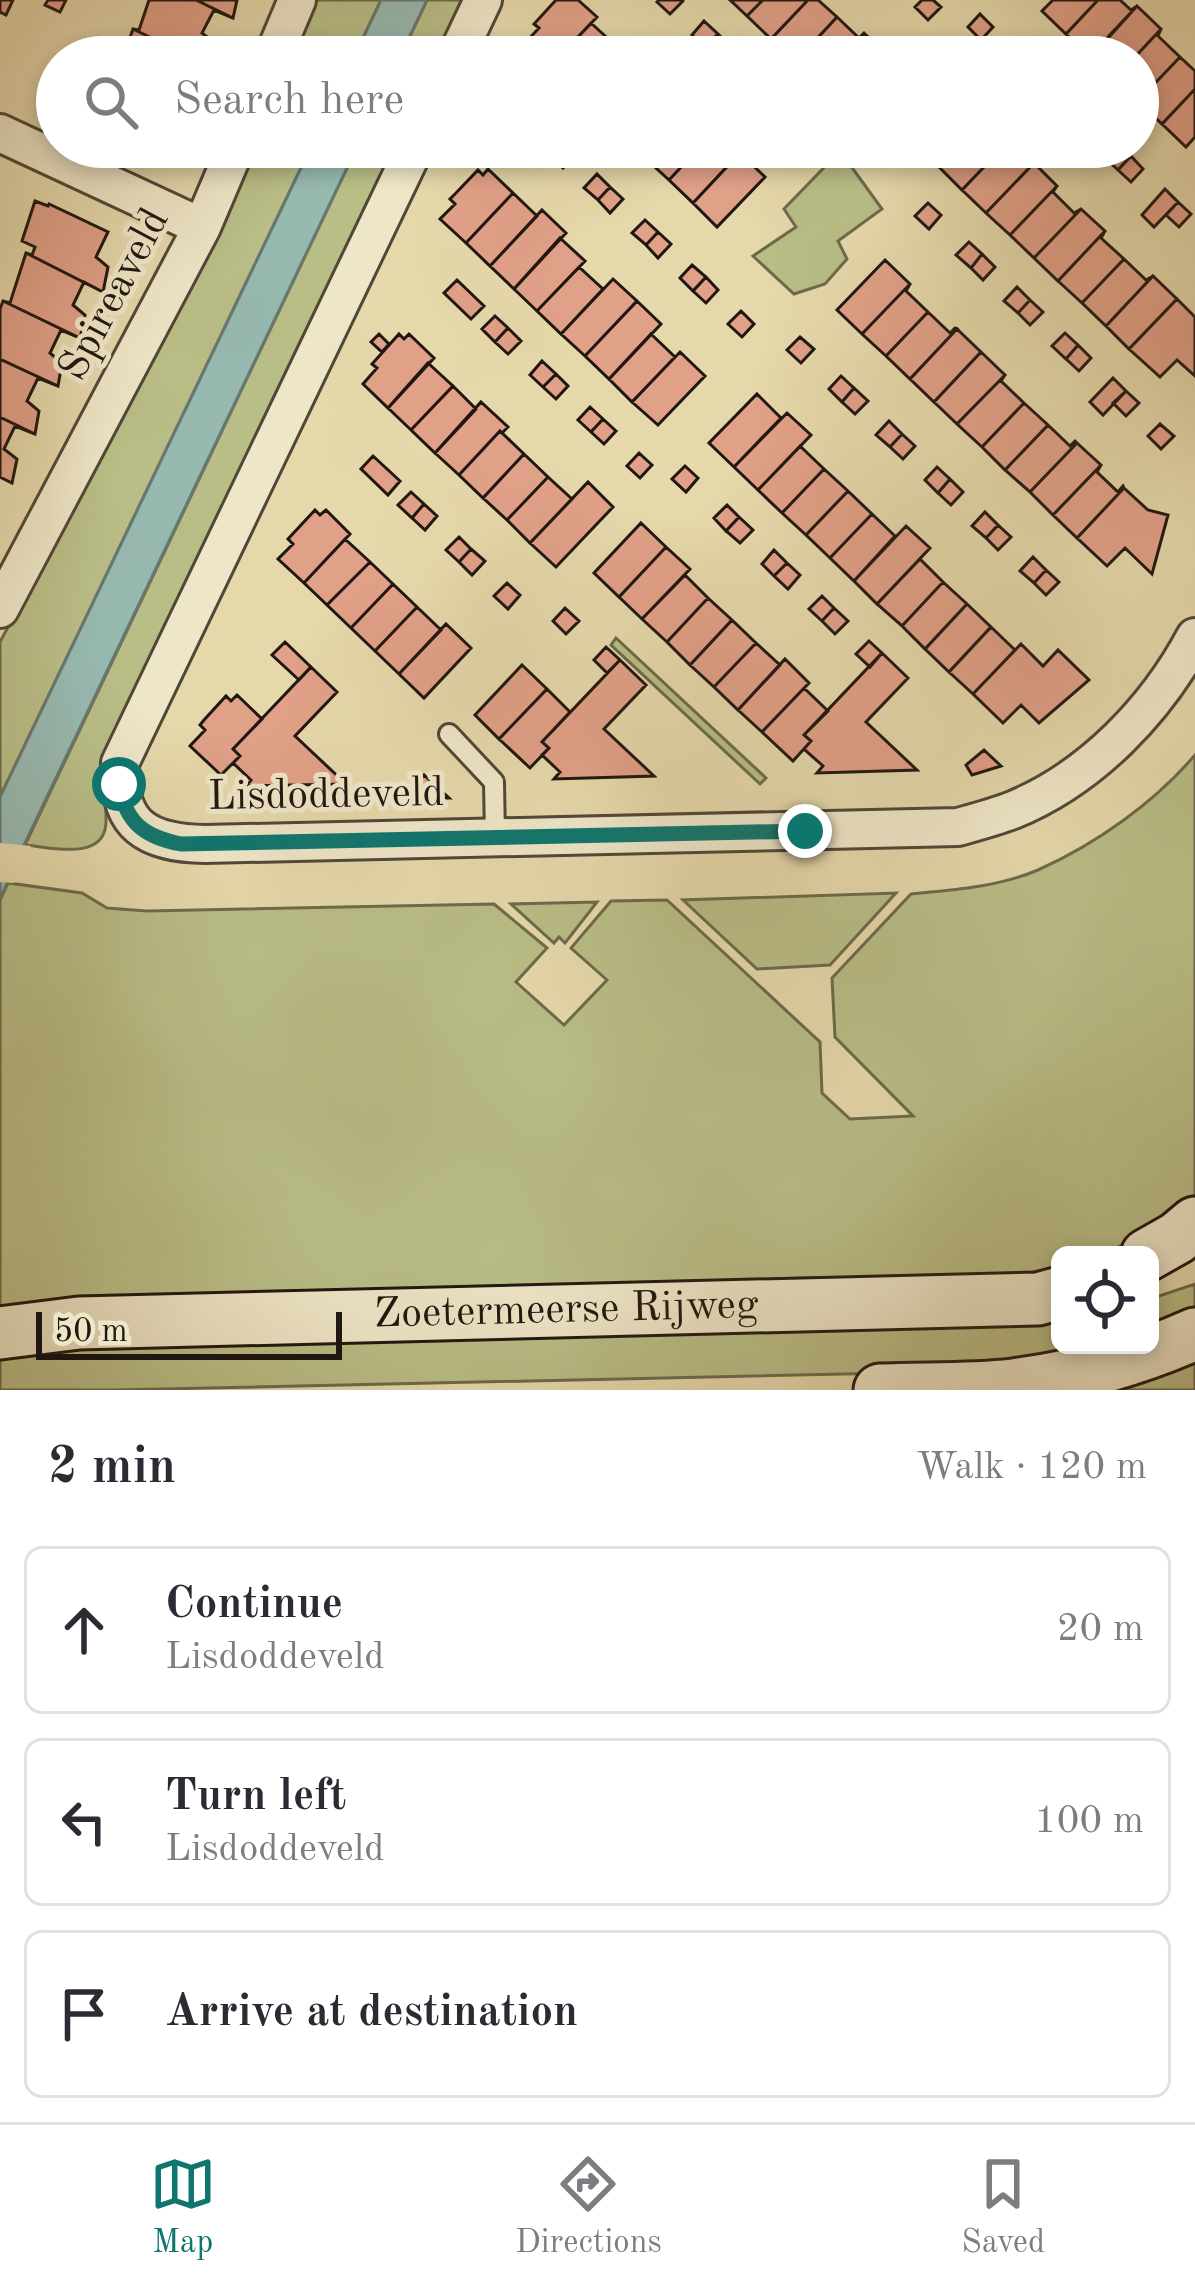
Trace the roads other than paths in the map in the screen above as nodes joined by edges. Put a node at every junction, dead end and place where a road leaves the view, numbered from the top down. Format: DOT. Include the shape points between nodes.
graph roads {
  1 [pos="297,0"];
  2 [pos="483,0"];
  3 [pos="282,36"];
  4 [pos="466,36"];
  5 [pos="0,133"];
  6 [pos="36,150"];
  7 [pos="75,168"];
  8 [pos="227,168"];
  9 [pos="405,168"];
  10 [pos="202,227"];
  11 [pos="0,609"];
  12 [pos="1195,637"];
  13 [pos="449,734"];
  14 [pos="495,838"];
  15 [pos="1195,1223"];
  16 [pos="1159,1248"];
  17 [pos="1195,1268"];
  18 [pos="1159,1281"];
  19 [pos="1051,1296"];
  20 [pos="0,1333"];
  21 [pos="1195,1334"];
  22 [pos="880,1390"];
  1 -- 3 [label="street"];
  2 -- 4 [label="street"];
  5 -- 6 [label="street"];
  7 -- 10 [label="street"];
  8 -- 10 [label="street, Spireaveld"];
  9 -- 14 [label="street, Lisdoddeveld" via="120,763 119,784 133,820 159,840 181,844"];
  10 -- 11 [label="street, Spireaveld"];
  12 -- 14 [label="street, Lisdoddeveld" via="1178,669 1108,749 1016,809 958,827"];
  13 -- 14 [label="lane" via="494,782"];
  15 -- 16 [label="main road"];
  17 -- 18 [label="main road"];
  19 -- 20 [label="main road, Zoetermeerse Rijweg" via="79,1323"];
  21 -- 22 [label="main road" via="1012,1385"];
}
